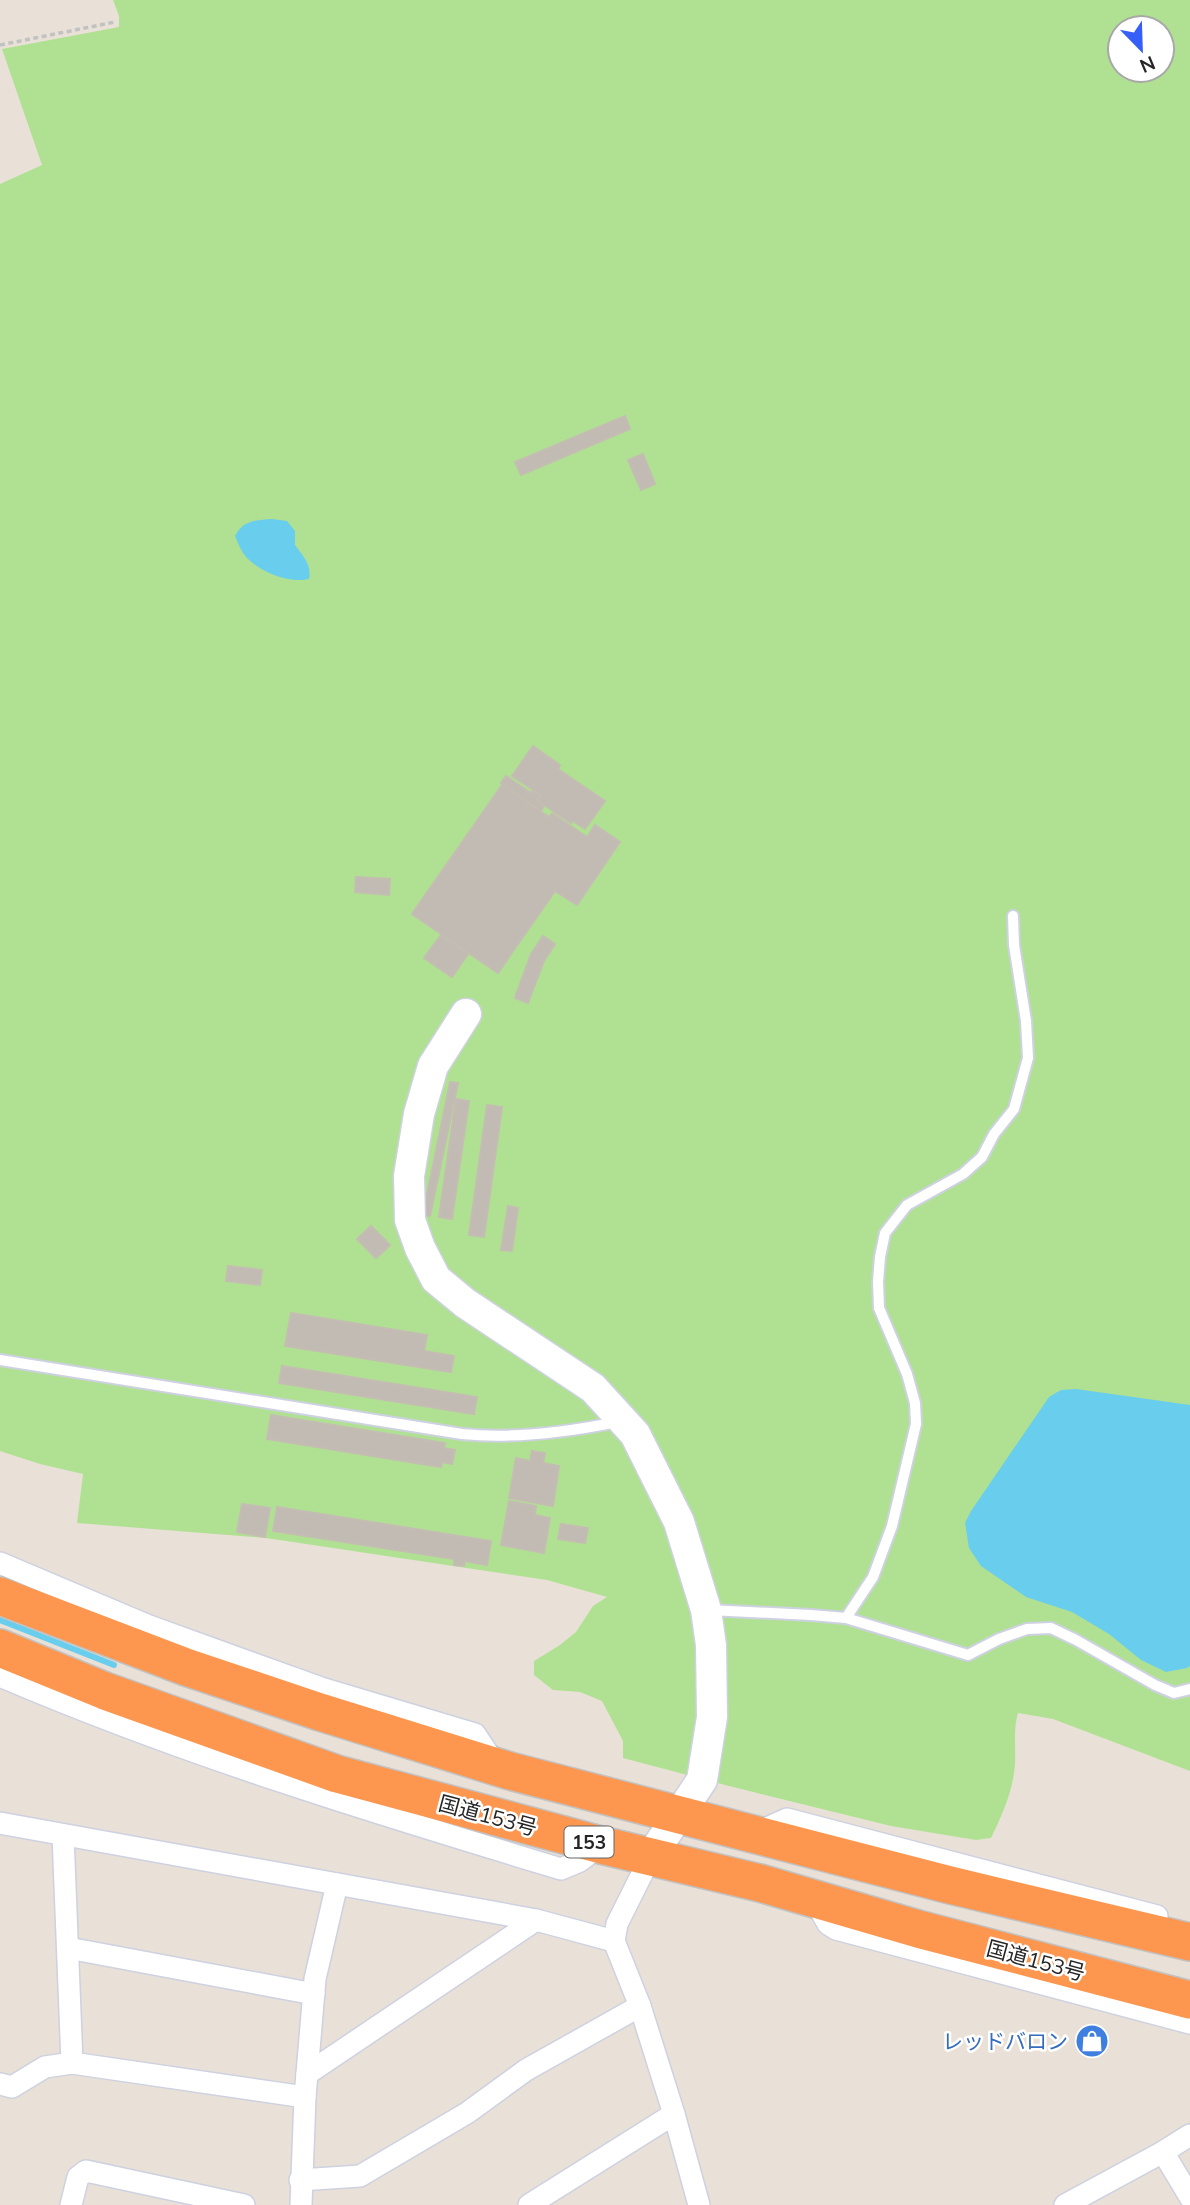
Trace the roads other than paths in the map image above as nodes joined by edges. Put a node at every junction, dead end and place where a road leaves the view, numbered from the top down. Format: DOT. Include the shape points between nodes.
graph roads {
  1 [pos="1013,916"];
  2 [pos="466,1014"];
  3 [pos="0,1360"];
  4 [pos="624,1421"];
  5 [pos="0,1563"];
  6 [pos="0,1596"];
  7 [pos="706,1610"];
  8 [pos="846,1618"];
  9 [pos="0,1648"];
  10 [pos="192,1655"];
  11 [pos="0,1676"];
  12 [pos="1190,1689"];
  13 [pos="678,1814"];
  14 [pos="0,1823"];
  15 [pos="63,1835"];
  16 [pos="601,1846"];
  17 [pos="651,1856"];
  18 [pos="337,1884"];
  19 [pos="814,1898"];
  20 [pos="536,1920"];
  21 [pos="1148,1923"];
  22 [pos="1190,1924"];
  23 [pos="614,1941"];
  24 [pos="1190,1942"];
  25 [pos="68,1948"];
  26 [pos="314,1994"];
  27 [pos="1190,2000"];
  28 [pos="640,2006"];
  29 [pos="1147,2010"];
  30 [pos="1190,2023"];
  31 [pos="72,2063"];
  32 [pos="307,2074"];
  33 [pos="0,2084"];
  34 [pos="305,2097"];
  35 [pos="674,2114"];
  36 [pos="1190,2135"];
  37 [pos="1163,2152"];
  38 [pos="300,2180"];
  39 [pos="1190,2197"];
  40 [pos="71,2205"];
  41 [pos="244,2205"];
  42 [pos="300,2205"];
  43 [pos="528,2205"];
  44 [pos="699,2205"];
  45 [pos="1065,2205"];
  1 -- 8 [label="lane" via="1028,1058 1014,1109 982,1157 963,1174 907,1205 885,1234 878,1269 879,1308 907,1374 916,1424 892,1526 873,1577"];
  2 -- 4 [label="street" via="433,1066 419,1114 409,1176 410,1220 420,1248 436,1279 593,1388"];
  3 -- 4 [label="lane" via="498,1438"];
  4 -- 7 [label="street" via="679,1522"];
  5 -- 10 [label="street" via="149,1626"];
  6 -- 10 [label="highway, 153"];
  7 -- 8 [label="lane"];
  7 -- 13 [label="street" via="712,1717 702,1780"];
  8 -- 12 [label="lane" via="968,1655 1027,1629 1051,1628 1155,1685 1174,1693"];
  9 -- 16 [label="highway, 国道153号 / 153" via="105,1691 337,1774"];
  10 -- 13 [label="highway, 153" via="320,1712 496,1767"];
  11 -- 16 [label="street" via="181,1747 561,1869"];
  13 -- 17 [label="street"];
  13 -- 21 [label="highway, 153" via="950,1885"];
  14 -- 15 [label="street"];
  15 -- 18 [label="street"];
  15 -- 25 [label="street"];
  16 -- 17 [label="highway, 国道153号 / 153"];
  17 -- 19 [label="highway, 国道153号 / 153"];
  17 -- 23 [label="street" via="617,1924"];
  18 -- 20 [label="street"];
  18 -- 26 [label="street"];
  19 -- 27 [label="highway, 国道153号 / 153"];
  19 -- 29 [label="street" via="828,1924 836,1929"];
  20 -- 23 [label="street"];
  20 -- 32 [label="street"];
  21 -- 22 [label="street"];
  21 -- 24 [label="highway, 153"];
  23 -- 28 [label="street"];
  25 -- 26 [label="street"];
  25 -- 31 [label="street"];
  26 -- 32 [label="street"];
  27 -- 29 [label="street"];
  28 -- 35 [label="street"];
  28 -- 38 [label="street" via="526,2070 467,2113 360,2176"];
  29 -- 30 [label="street"];
  31 -- 33 [label="street" via="45,2067 12,2087"];
  31 -- 34 [label="street"];
  32 -- 34 [label="street"];
  34 -- 38 [label="street"];
  35 -- 43 [label="street"];
  35 -- 44 [label="street"];
  36 -- 37 [label="street"];
  37 -- 39 [label="street"];
  37 -- 45 [label="street"];
  38 -- 42 [label="street"];
  40 -- 41 [label="street" via="78,2177 86,2171"];
}
